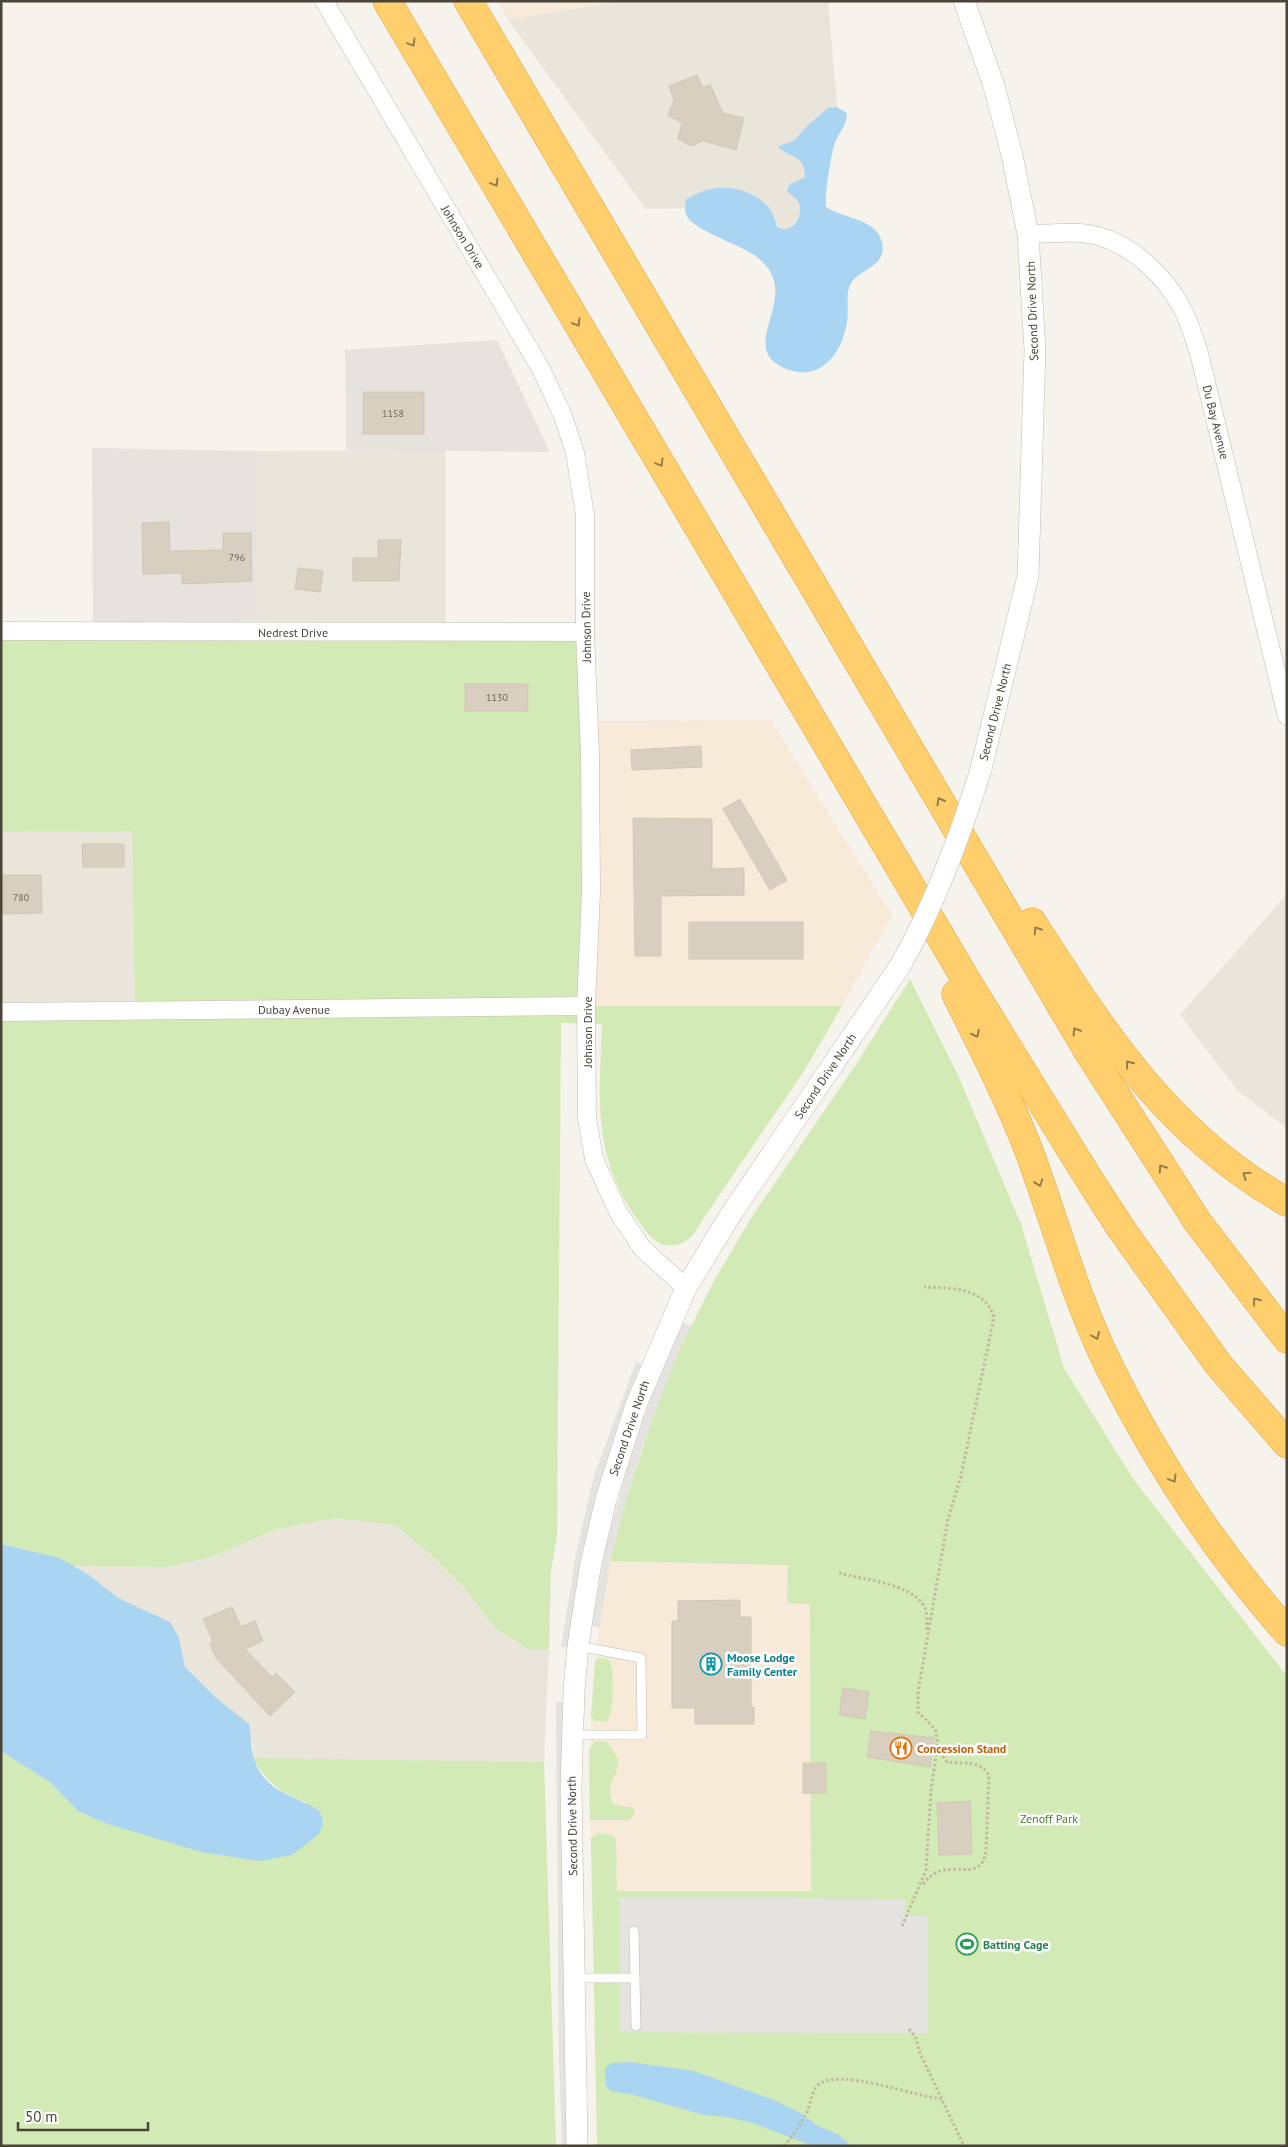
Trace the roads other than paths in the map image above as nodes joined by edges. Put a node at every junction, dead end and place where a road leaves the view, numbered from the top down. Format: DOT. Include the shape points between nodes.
graph roads {
  1 [pos="324,1"];
  2 [pos="387,1"];
  3 [pos="468,1"];
  4 [pos="964,1"];
  5 [pos="1028,234"];
  6 [pos="1,631"];
  7 [pos="585,632"];
  8 [pos="1287,716"];
  9 [pos="954,824"];
  10 [pos="933,924"];
  11 [pos="586,1006"];
  12 [pos="1,1012"];
  13 [pos="1287,1202"];
  14 [pos="686,1288"];
  15 [pos="1287,1339"];
  16 [pos="1287,1444"];
  17 [pos="1287,1632"];
  18 [pos="578,1646"];
  19 [pos="573,1735"];
  20 [pos="634,1931"];
  21 [pos="574,1978"];
  22 [pos="635,1978"];
  23 [pos="636,2026"];
  24 [pos="577,2146"];
  1 -- 7 [label="street, Johnson Drive" via="541,369 563,416 575,453 583,500"];
  2 -- 10 [label="highway, one-way"];
  9 -- 3 [label="highway, one-way"];
  4 -- 5 [label="street, Second Drive North" via="994,86"];
  5 -- 8 [label="street, Du Bay Avenue" via="1078,233 1117,244 1156,272 1183,311 1199,353"];
  5 -- 14 [label="street, Second Drive North, bridge" via="1035,350 1028,576 969,807 934,899 900,966 731,1214"];
  6 -- 7 [label="street, Nedrest Drive"];
  7 -- 11 [label="street, Johnson Drive" via="591,882"];
  13 -- 9 [label="highway, one-way" via="1208,1148 1143,1082 1100,1028 988,854"];
  15 -- 9 [label="highway, one-way" via="1197,1221 1151,1152"];
  10 -- 16 [label="highway" via="1122,1230 1218,1364"];
  10 -- 17 [label="highway, one-way" via="945,972 1013,1112 1110,1369 1178,1488 1220,1551"];
  11 -- 12 [label="street, Dubay Avenue"];
  11 -- 14 [label="street, Johnson Drive" via="587,1118 594,1159 618,1212 642,1248"];
  14 -- 18 [label="street, Second Drive North" via="651,1366 621,1448 590,1568"];
  18 -- 19 [label="street, Second Drive North"];
  18 -- 19 [label="lane" via="641,1658 642,1735"];
  19 -- 21 [label="street, Second Drive North"];
  20 -- 22 [label="lane"];
  21 -- 22 [label="lane"];
  21 -- 24 [label="street, Second Drive North"];
  22 -- 23 [label="lane"];
}
